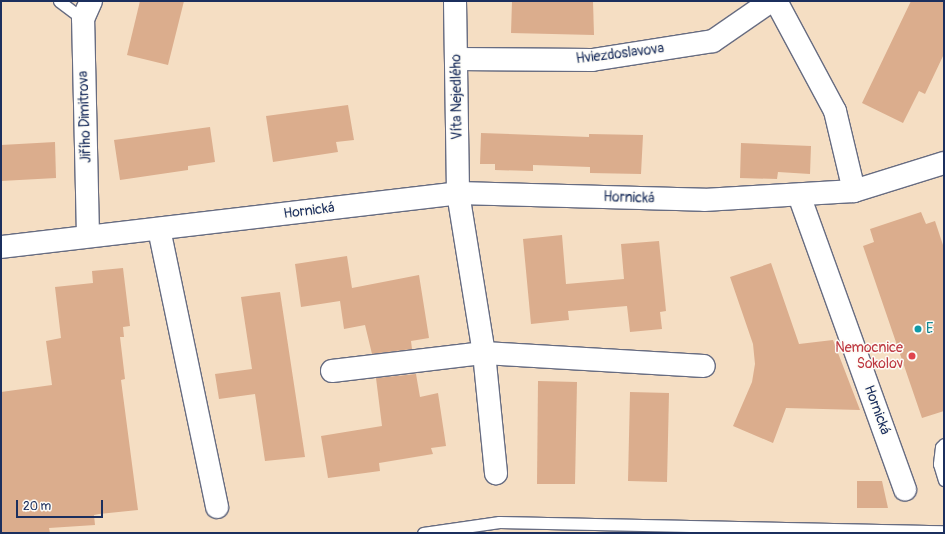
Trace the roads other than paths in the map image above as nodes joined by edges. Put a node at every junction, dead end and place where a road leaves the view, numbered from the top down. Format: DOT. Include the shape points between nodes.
graph roads {
  1 [pos="59,1"];
  2 [pos="455,1"];
  3 [pos="771,1"];
  4 [pos="776,1"];
  5 [pos="87,10"];
  6 [pos="456,59"];
  7 [pos="944,163"];
  8 [pos="854,191"];
  9 [pos="458,193"];
  10 [pos="799,195"];
  11 [pos="159,229"];
  12 [pos="88,236"];
  13 [pos="1,248"];
  14 [pos="484,353"];
  15 [pos="704,366"];
  16 [pos="332,371"];
  17 [pos="944,444"];
  18 [pos="496,473"];
  19 [pos="944,480"];
  20 [pos="905,489"];
  21 [pos="217,507"];
  22 [pos="944,531"];
  23 [pos="423,533"];
  1 -- 5 [label="lane"];
  2 -- 6 [label="street, Víta Nejedlého"];
  3 -- 6 [label="street, Hviezdoslavova" via="713,41 592,60"];
  4 -- 8 [label="street" via="836,111"];
  5 -- 12 [label="street, Jiřího Dimitrova"];
  6 -- 9 [label="street, Víta Nejedlého"];
  7 -- 8 [label="street, Hornická"];
  8 -- 10 [label="street, Hornická"];
  9 -- 10 [label="street, Hornická" via="704,200"];
  9 -- 11 [label="street, Hornická"];
  9 -- 14 [label="street"];
  10 -- 20 [label="street, Hornická"];
  11 -- 12 [label="street, Hornická"];
  11 -- 21 [label="street"];
  12 -- 13 [label="street, Hornická"];
  14 -- 15 [label="street"];
  14 -- 16 [label="street"];
  14 -- 18 [label="street"];
  17 -- 19 [label="lane" via="941,447 939,464"];
  22 -- 23 [label="lane" via="499,522"];
}
